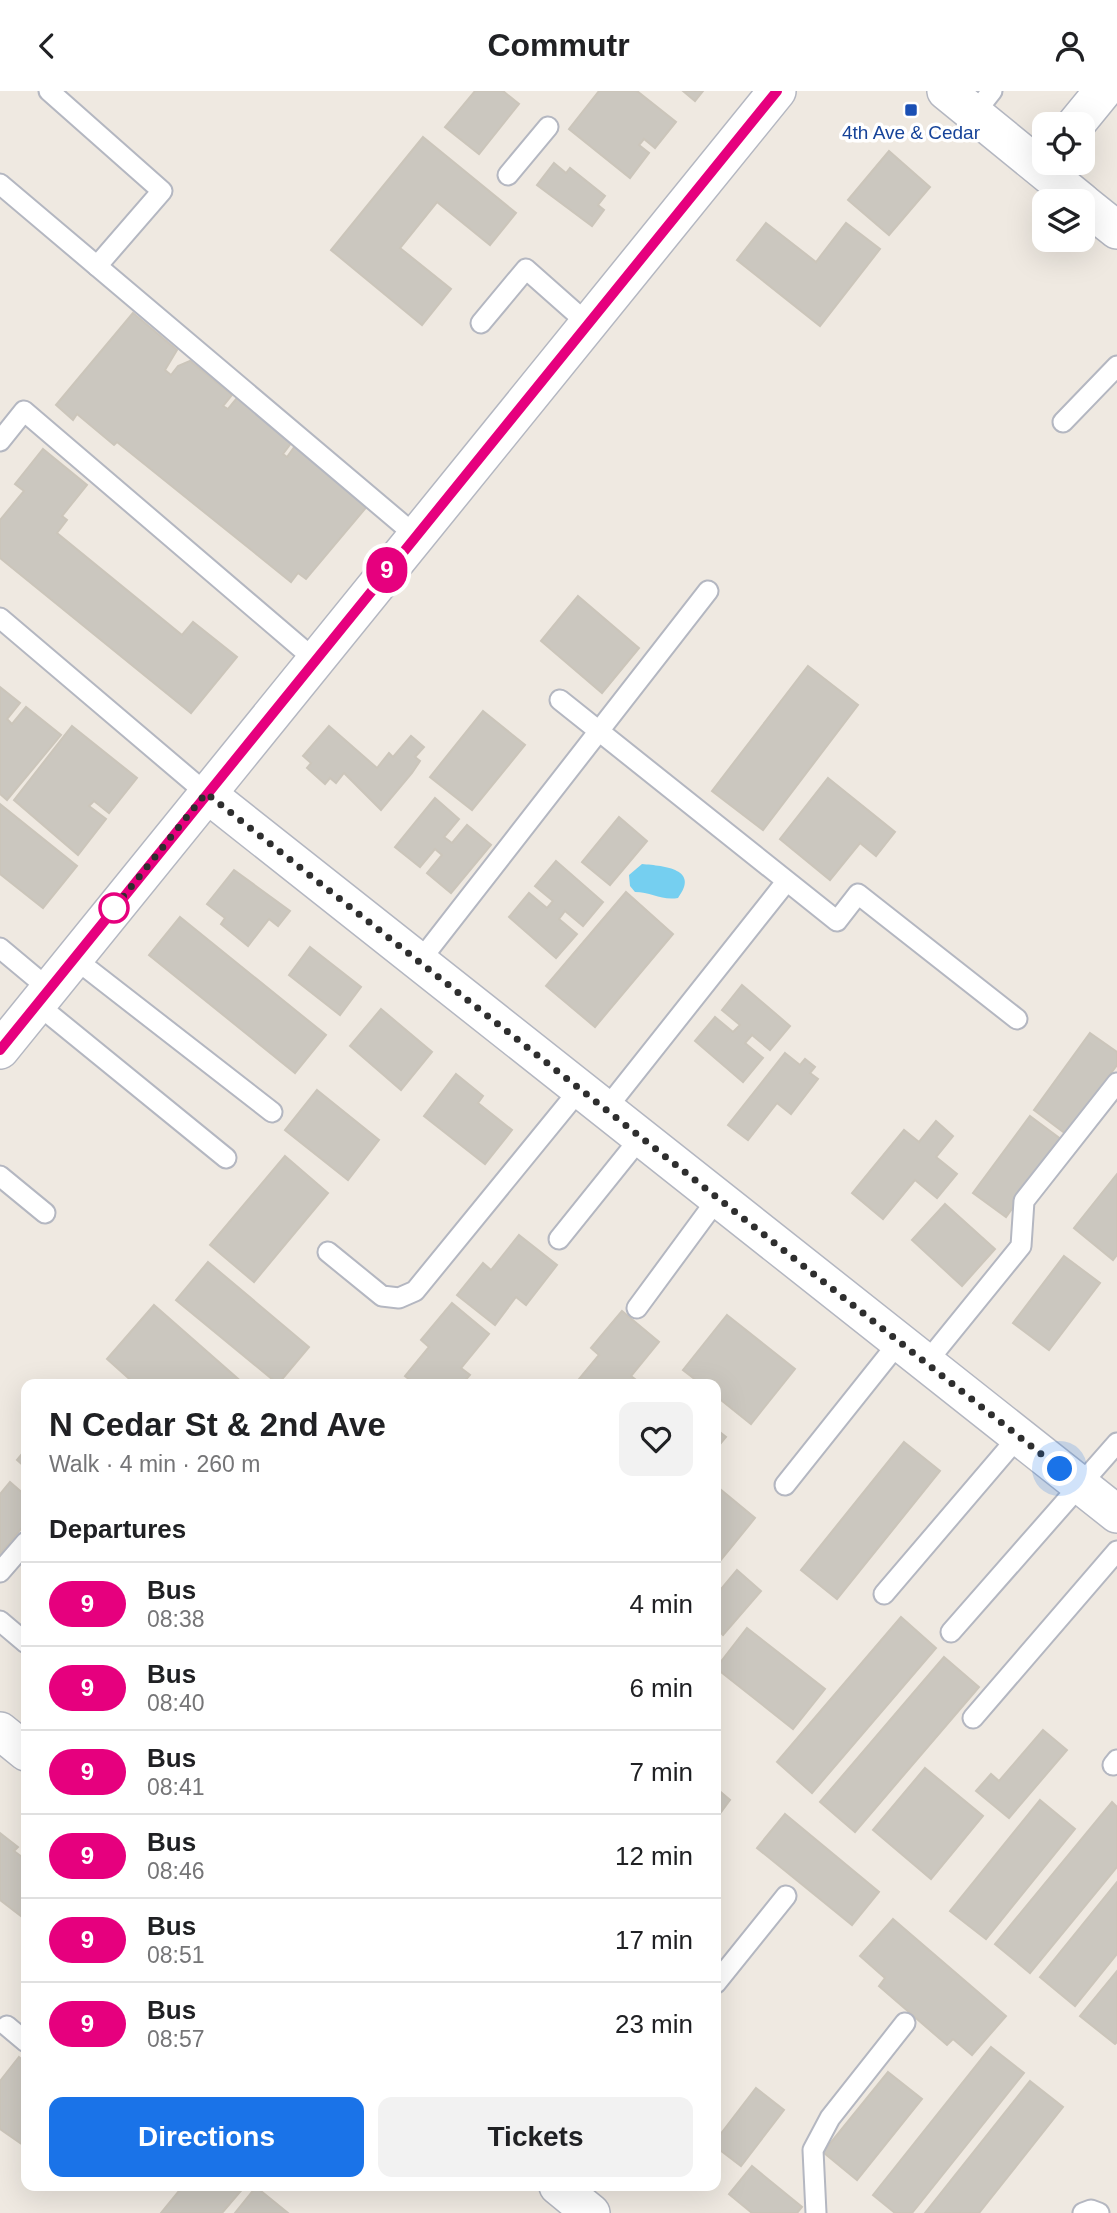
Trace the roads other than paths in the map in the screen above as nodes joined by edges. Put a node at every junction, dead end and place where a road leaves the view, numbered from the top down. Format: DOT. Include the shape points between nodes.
graph roads {
  1 [pos="49,91"];
  2 [pos="776,91"];
  3 [pos="946,91"];
  4 [pos="1102,91"];
  5 [pos="983,102"];
  6 [pos="1085,112"];
  7 [pos="548,127"];
  8 [pos="1032,154"];
  9 [pos="508,175"];
  10 [pos="1053,175"];
  11 [pos="0,184"];
  12 [pos="1068,189"];
  13 [pos="1095,212"];
  14 [pos="1117,230"];
  15 [pos="97,266"];
  16 [pos="481,323"];
  17 [pos="587,323"];
  18 [pos="1117,366"];
  19 [pos="1063,422"];
  20 [pos="0,441"];
  21 [pos="415,535"];
  22 [pos="708,591"];
  23 [pos="0,618"];
  24 [pos="314,659"];
  25 [pos="560,700"];
  26 [pos="599,732"];
  27 [pos="206,793"];
  28 [pos="786,882"];
  29 [pos="0,947"];
  30 [pos="74,958"];
  31 [pos="419,962"];
  32 [pos="43,997"];
  33 [pos="1017,1019"];
  34 [pos="0,1050"];
  35 [pos="1117,1083"];
  36 [pos="593,1099"];
  37 [pos="272,1112"];
  38 [pos="641,1137"];
  39 [pos="226,1158"];
  40 [pos="0,1176"];
  41 [pos="718,1198"];
  42 [pos="46,1213"];
  43 [pos="559,1239"];
  44 [pos="328,1252"];
  45 [pos="637,1308"];
  46 [pos="913,1352"];
  47 [pos="1018,1436"];
  48 [pos="1117,1443"];
  49 [pos="785,1485"];
  50 [pos="1081,1486"];
  51 [pos="1117,1514"];
  52 [pos="21,1548"];
  53 [pos="1117,1551"];
  54 [pos="0,1572"];
  55 [pos="884,1594"];
  56 [pos="0,1621"];
  57 [pos="951,1632"];
  58 [pos="21,1639"];
  59 [pos="973,1718"];
  60 [pos="0,1731"];
  61 [pos="21,1748"];
  62 [pos="786,1896"];
  63 [pos="721,1977"];
  64 [pos="905,2023"];
  65 [pos="2,2027"];
  66 [pos="21,2039"];
  67 [pos="564,2191"];
  68 [pos="591,2213"];
  69 [pos="816,2213"];
  70 [pos="1083,2213"];
  71 [pos="1099,2213"];
  1 -- 15 [label="lane" via="162,191"];
  2 -- 17 [label="street"];
  3 -- 5 [label="street"];
  4 -- 6 [label="street"];
  5 -- 8 [label="street"];
  7 -- 9 [label="lane"];
  10 -- 12 [label="street"];
  11 -- 15 [label="lane"];
  13 -- 14 [label="street"];
  15 -- 21 [label="lane"];
  16 -- 17 [label="lane" via="526,269"];
  17 -- 21 [label="street"];
  18 -- 19 [label="lane"];
  20 -- 24 [label="lane" via="24,411"];
  21 -- 24 [label="street"];
  22 -- 26 [label="lane"];
  23 -- 27 [label="lane"];
  24 -- 27 [label="street"];
  25 -- 26 [label="lane"];
  26 -- 28 [label="lane"];
  26 -- 31 [label="lane"];
  27 -- 30 [label="street"];
  27 -- 31 [label="street"];
  28 -- 33 [label="lane" via="837,921 858,894"];
  28 -- 36 [label="lane"];
  29 -- 32 [label="lane"];
  30 -- 32 [label="street"];
  30 -- 37 [label="lane"];
  31 -- 36 [label="street"];
  32 -- 34 [label="street"];
  32 -- 39 [label="lane"];
  35 -- 46 [label="lane" via="1024,1201 1021,1246"];
  36 -- 38 [label="street"];
  36 -- 44 [label="lane" via="415,1291 399,1298 382,1296"];
  38 -- 41 [label="street"];
  38 -- 43 [label="lane"];
  40 -- 42 [label="lane"];
  41 -- 45 [label="lane"];
  41 -- 46 [label="street"];
  46 -- 47 [label="street"];
  46 -- 49 [label="lane"];
  47 -- 50 [label="street"];
  47 -- 55 [label="lane"];
  48 -- 50 [label="lane"];
  50 -- 51 [label="street"];
  50 -- 57 [label="lane"];
  52 -- 54 [label="lane"];
  53 -- 59 [label="lane"];
  56 -- 58 [label="lane"];
  60 -- 61 [label="street"];
  62 -- 63 [label="lane"];
  64 -- 69 [label="lane" via="830,2118 813,2150"];
  65 -- 66 [label="lane"];
  67 -- 68 [label="street"];
  70 -- 71 [label="lane"];
}
